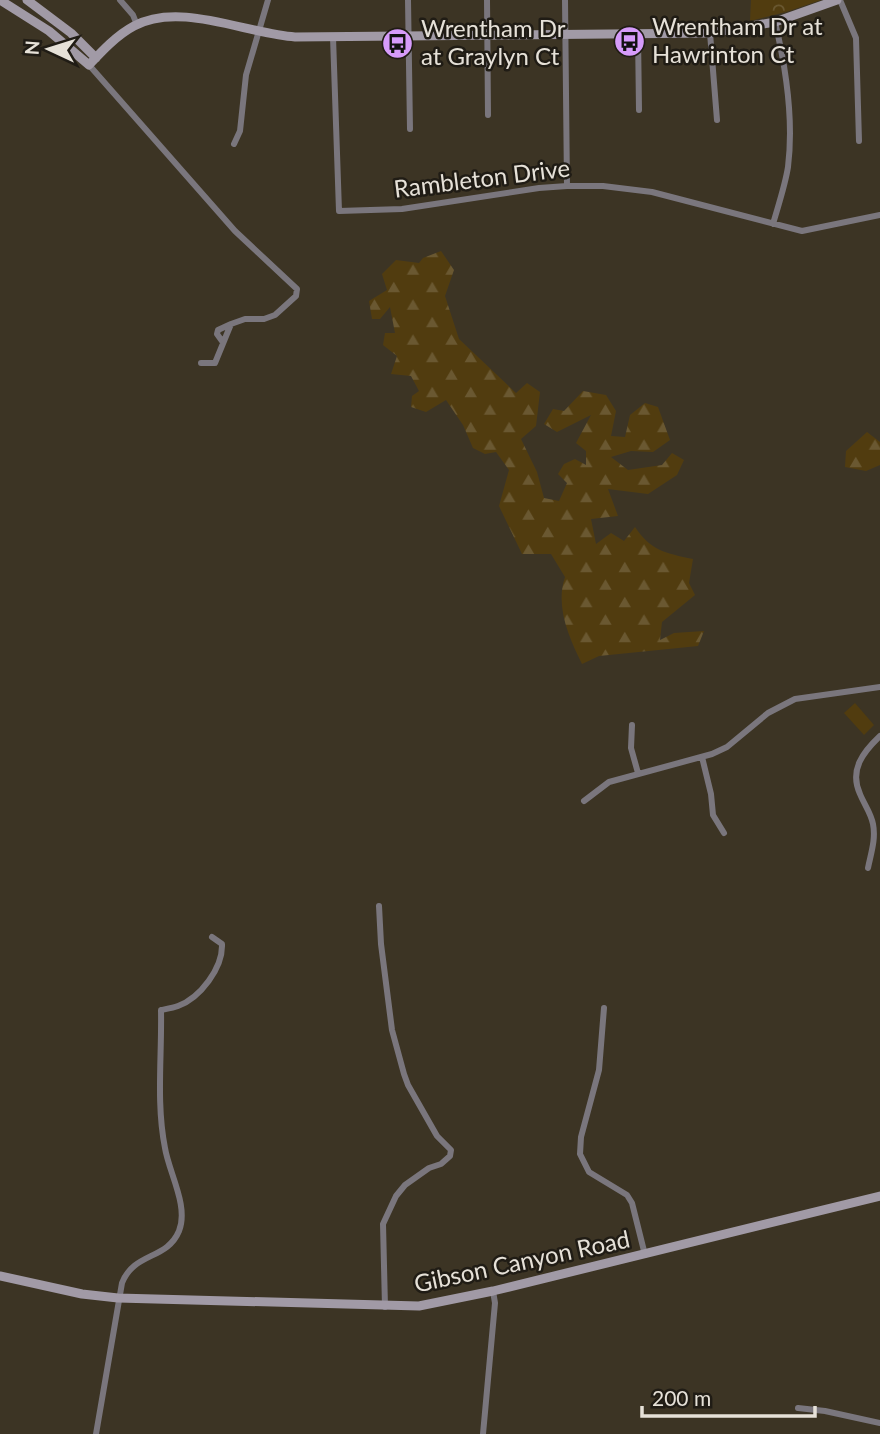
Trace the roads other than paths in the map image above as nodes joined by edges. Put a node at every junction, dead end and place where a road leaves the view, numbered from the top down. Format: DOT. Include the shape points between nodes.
graph roads {
  1 [pos="0,0"];
  2 [pos="27,0"];
  3 [pos="120,0"];
  4 [pos="268,0"];
  5 [pos="408,0"];
  6 [pos="487,0"];
  7 [pos="565,0"];
  8 [pos="839,0"];
  9 [pos="775,22"];
  10 [pos="137,25"];
  11 [pos="258,32"];
  12 [pos="710,33"];
  13 [pos="638,34"];
  14 [pos="565,35"];
  15 [pos="409,36"];
  16 [pos="488,36"];
  17 [pos="332,37"];
  18 [pos="92,61"];
  19 [pos="639,110"];
  20 [pos="488,115"];
  21 [pos="716,120"];
  22 [pos="410,129"];
  23 [pos="859,141"];
  24 [pos="234,144"];
  25 [pos="567,186"];
  26 [pos="880,215"];
  27 [pos="773,224"];
  28 [pos="201,363"];
  29 [pos="880,687"];
  30 [pos="632,725"];
  31 [pos="880,736"];
  32 [pos="702,757"];
  33 [pos="638,773"];
  34 [pos="584,801"];
  35 [pos="724,833"];
  36 [pos="868,868"];
  37 [pos="379,906"];
  38 [pos="212,937"];
  39 [pos="604,1008"];
  40 [pos="880,1196"];
  41 [pos="645,1255"];
  42 [pos="0,1276"];
  43 [pos="493,1291"];
  44 [pos="118,1298"];
  45 [pos="385,1307"];
  46 [pos="798,1408"];
  47 [pos="880,1423"];
  48 [pos="96,1434"];
  49 [pos="483,1434"];
  1 -- 18 [label="street"];
  2 -- 18 [label="street" via="71,33"];
  3 -- 10 [label="street"];
  4 -- 11 [label="street"];
  5 -- 15 [label="street"];
  6 -- 16 [label="street"];
  7 -- 14 [label="street"];
  8 -- 9 [label="street"];
  8 -- 23 [label="street" via="856,38"];
  9 -- 12 [label="street"];
  9 -- 27 [label="street" via="786,72 789,147"];
  10 -- 11 [label="street" via="183,17"];
  10 -- 18 [label="street"];
  11 -- 17 [label="street"];
  11 -- 24 [label="street"];
  12 -- 13 [label="street"];
  12 -- 21 [label="street"];
  13 -- 14 [label="street"];
  13 -- 19 [label="street"];
  14 -- 16 [label="street"];
  14 -- 25 [label="street"];
  15 -- 16 [label="street"];
  15 -- 17 [label="street"];
  15 -- 22 [label="street"];
  16 -- 20 [label="street"];
  17 -- 25 [label="street, Rambleton Drive" via="339,211 402,209"];
  18 -- 28 [label="street" via="235,231 294,284 297,293 275,315 231,324 215,363"];
  25 -- 27 [label="street, Rambleton Drive" via="652,192"];
  26 -- 27 [label="street, Rambleton Drive" via="809,230"];
  29 -- 32 [label="street" via="794,699 768,713 727,747"];
  30 -- 33 [label="street" via="631,748"];
  31 -- 36 [label="street" via="863,754 856,772 874,833"];
  32 -- 33 [label="street"];
  32 -- 35 [label="street" via="713,814"];
  33 -- 34 [label="street" via="609,782"];
  37 -- 45 [label="street" via="393,1030 404,1074 437,1136 451,1150 441,1164 400,1191 383,1224"];
  38 -- 44 [label="street" via="222,944 219,965 179,1006 161,1010 160,1113 181,1226 165,1250 131,1267"];
  39 -- 41 [label="street" via="597,1080 579,1146 589,1172 627,1195 632,1203"];
  40 -- 41 [label="street, Gibson Canyon Road"];
  41 -- 43 [label="street, Gibson Canyon Road"];
  42 -- 44 [label="street, Gibson Canyon Road"];
  43 -- 45 [label="street, Gibson Canyon Road" via="419,1306"];
  43 -- 49 [label="street"];
  44 -- 45 [label="street, Gibson Canyon Road"];
  44 -- 48 [label="street"];
  46 -- 47 [label="street"];
}
